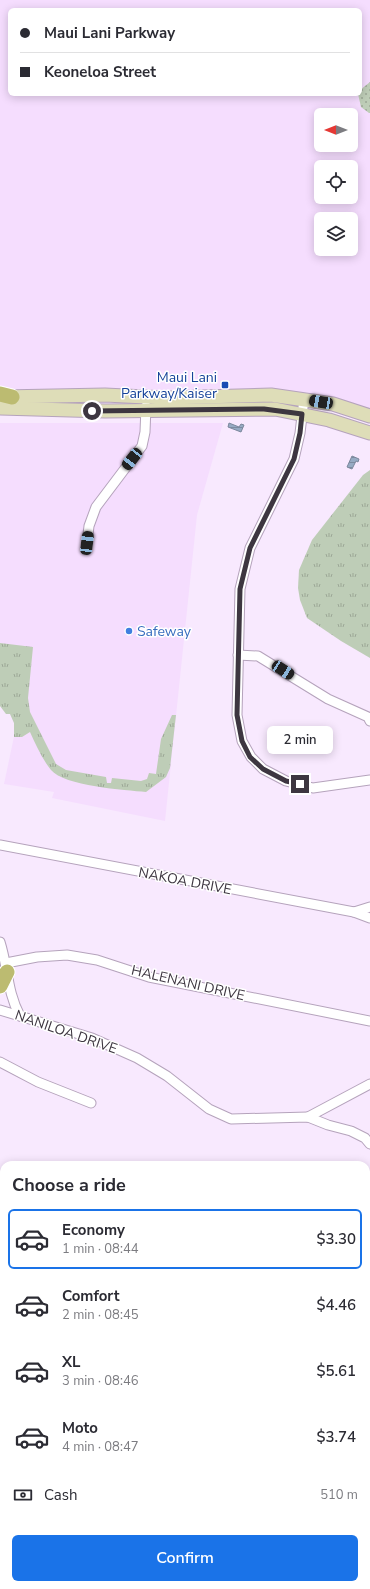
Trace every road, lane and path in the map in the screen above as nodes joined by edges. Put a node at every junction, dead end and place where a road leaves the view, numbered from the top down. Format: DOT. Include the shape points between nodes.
graph roads {
  1 [pos="4,396"];
  2 [pos="146,397"];
  3 [pos="304,399"];
  4 [pos="0,408"];
  5 [pos="146,410"];
  6 [pos="302,414"];
  7 [pos="370,416"];
  8 [pos="370,433"];
  9 [pos="87,543"];
  10 [pos="238,655"];
  11 [pos="370,720"];
  12 [pos="370,780"];
  13 [pos="0,845"];
  14 [pos="370,907"];
  15 [pos="354,912"];
  16 [pos="370,918"];
  17 [pos="0,942"];
  18 [pos="7,968"];
  19 [pos="0,986"];
  20 [pos="0,1010"];
  21 [pos="20,1016"];
  22 [pos="370,1021"];
  23 [pos="0,1062"];
  24 [pos="370,1084"];
  25 [pos="91,1103"];
  26 [pos="308,1118"];
  27 [pos="370,1144"];
  1 -- 2 [label="main road"];
  2 -- 3 [label="main road" via="271,394"];
  2 -- 5 [label="street"];
  3 -- 6 [label="street"];
  3 -- 7 [label="main road" via="333,404"];
  4 -- 5 [label="main road"];
  5 -- 6 [label="main road" via="275,409"];
  5 -- 9 [label="street" via="142,446 96,507 89,526"];
  6 -- 8 [label="main road"];
  6 -- 10 [label="street" via="294,459 250,548 240,589"];
  10 -- 11 [label="street" via="258,656 328,699"];
  10 -- 12 [label="street" via="237,715 242,741 250,757 263,769 286,781 313,788"];
  13 -- 15 [label="street, NAKOA DRIVE"];
  14 -- 15 [label="street, NAKOA DRIVE"];
  15 -- 16 [label="street"];
  17 -- 18 [label="street"];
  18 -- 19 [label="main road"];
  18 -- 21 [label="street" via="9,990"];
  18 -- 22 [label="street, HALENANI DRIVE" via="38,957 67,955 97,960 149,977"];
  20 -- 21 [label="street, NANILOA DRIVE"];
  21 -- 26 [label="street, NANILOA DRIVE" via="92,1038 137,1058 167,1076 209,1109 226,1117 243,1120"];
  23 -- 25 [label="street" via="38,1082"];
  24 -- 26 [label="street"];
  26 -- 27 [label="street, NANILOA DRIVE" via="352,1131"];
}
